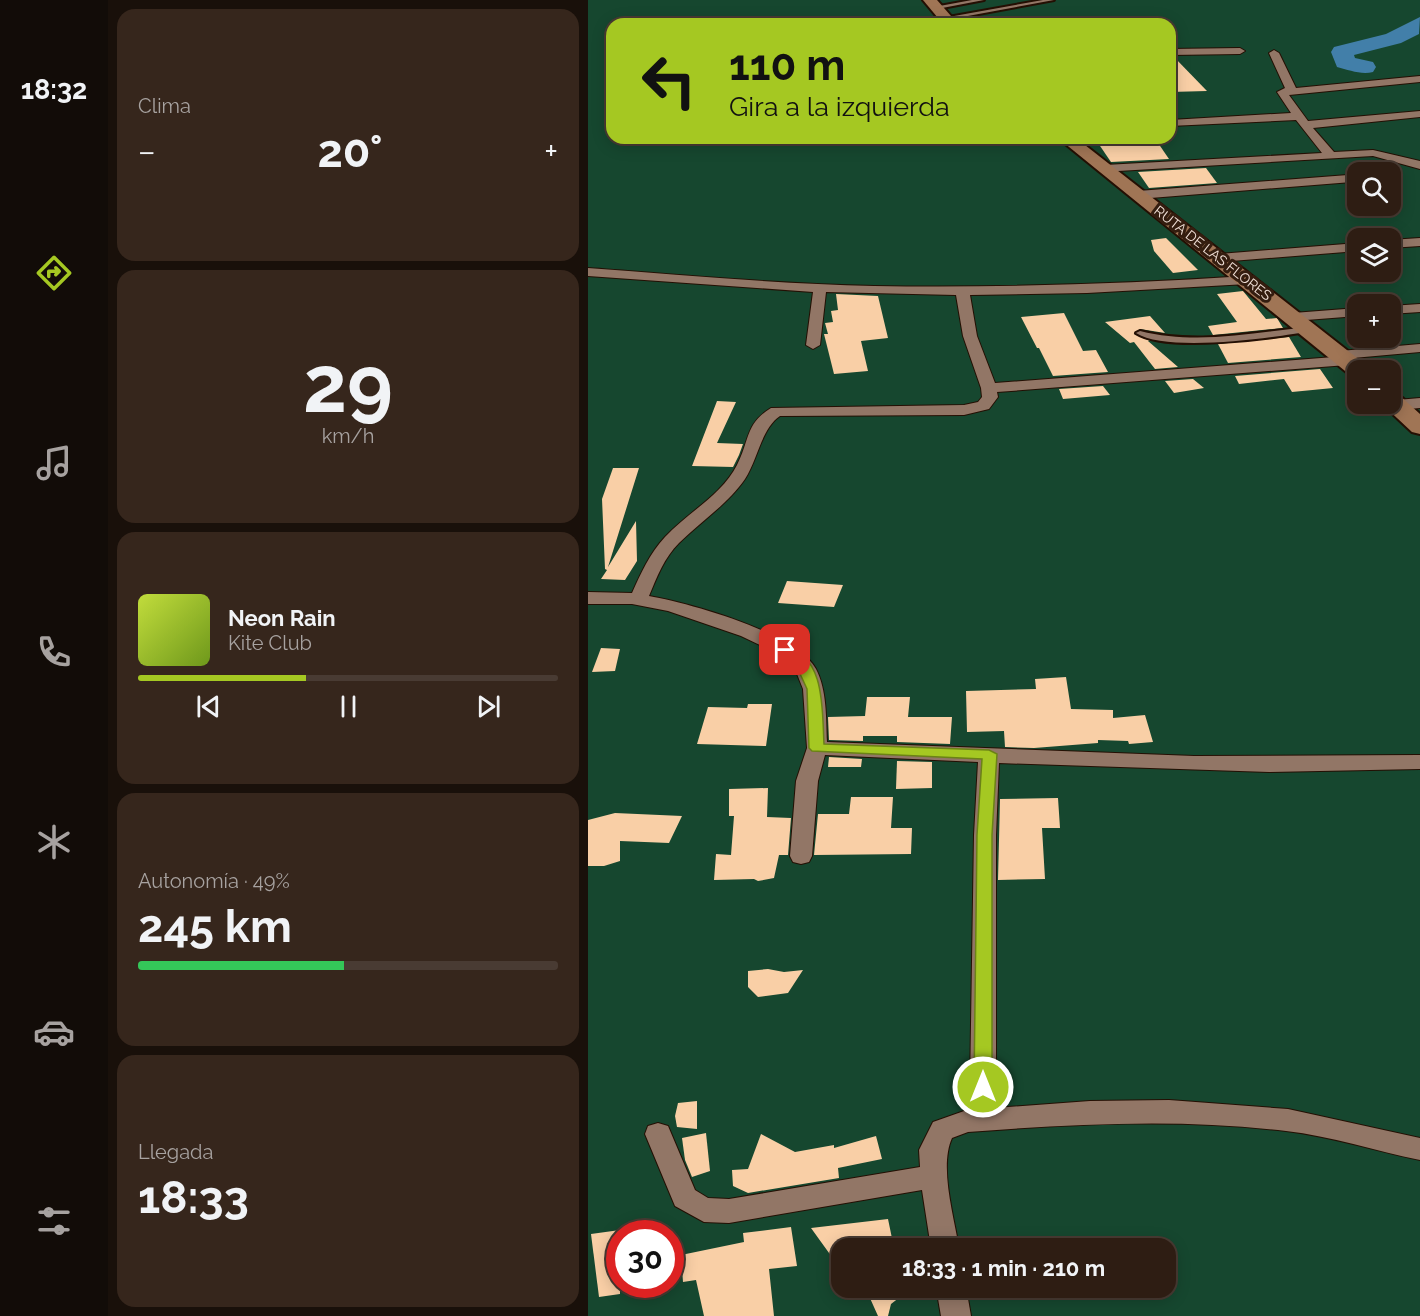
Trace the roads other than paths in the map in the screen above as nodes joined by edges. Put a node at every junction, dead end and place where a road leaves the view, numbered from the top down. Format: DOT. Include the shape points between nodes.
graph roads {
  1 [pos="982,0"];
  2 [pos="1052,0"];
  3 [pos="941,12"];
  4 [pos="1240,51"];
  5 [pos="1176,52"];
  6 [pos="1274,53"];
  7 [pos="1420,79"];
  8 [pos="1292,91"];
  9 [pos="1420,114"];
  10 [pos="1302,120"];
  11 [pos="1176,123"];
  12 [pos="1074,144"];
  13 [pos="1330,155"];
  14 [pos="1420,165"];
  15 [pos="1105,169"];
  16 [pos="1347,179"];
  17 [pos="1138,195"];
  18 [pos="1420,242"];
  19 [pos="1401,243"];
  20 [pos="1347,248"];
  21 [pos="1219,258"];
  22 [pos="588,272"];
  23 [pos="1247,280"];
  24 [pos="820,288"];
  25 [pos="962,291"];
  26 [pos="1420,308"];
  27 [pos="1401,309"];
  28 [pos="1347,314"];
  29 [pos="1300,323"];
  30 [pos="1140,333"];
  31 [pos="813,345"];
  32 [pos="1420,348"];
  33 [pos="1358,360"];
  34 [pos="1347,361"];
  35 [pos="1347,362"];
  36 [pos="989,388"];
  37 [pos="1401,402"];
  38 [pos="1420,403"];
  39 [pos="1401,409"];
  40 [pos="1420,428"];
  41 [pos="588,598"];
  42 [pos="639,599"];
  43 [pos="817,748"];
  44 [pos="989,754"];
  45 [pos="1420,762"];
  46 [pos="801,856"];
  47 [pos="983,1087"];
  48 [pos="658,1134"];
  49 [pos="1420,1149"];
  50 [pos="934,1176"];
  51 [pos="943,1238"];
  52 [pos="953,1298"];
  53 [pos="956,1316"];
  1 -- 3 [label="lane"];
  2 -- 3 [label="lane"];
  4 -- 5 [label="street"];
  6 -- 8 [label="street"];
  7 -- 8 [label="street"];
  8 -- 10 [label="street" via="1282,92"];
  9 -- 10 [label="street"];
  10 -- 11 [label="street"];
  10 -- 13 [label="street"];
  12 -- 15 [label="main road, RUTA DE LAS FLORES"];
  13 -- 14 [label="street" via="1373,153"];
  13 -- 15 [label="street"];
  15 -- 17 [label="main road, RUTA DE LAS FLORES"];
  16 -- 17 [label="street"];
  17 -- 21 [label="main road, RUTA DE LAS FLORES"];
  18 -- 19 [label="street"];
  20 -- 21 [label="street"];
  21 -- 23 [label="main road, RUTA DE LAS FLORES"];
  22 -- 24 [label="street"];
  23 -- 25 [label="street"];
  23 -- 29 [label="main road, RUTA DE LAS FLORES"];
  24 -- 25 [label="street"];
  24 -- 31 [label="street"];
  25 -- 36 [label="street" via="970,336"];
  26 -- 27 [label="street"];
  28 -- 29 [label="street"];
  29 -- 30 [label="lane" via="1181,340 1155,339"];
  29 -- 34 [label="main road, RUTA DE LAS FLORES"];
  32 -- 33 [label="street"];
  35 -- 36 [label="street"];
  36 -- 42 [label="street" via="990,398 983,406 964,410 777,411 763,420 745,466 732,485 657,559"];
  37 -- 38 [label="street"];
  39 -- 40 [label="main road"];
  41 -- 42 [label="street"];
  42 -- 43 [label="street" via="768,639 801,660 814,689"];
  43 -- 44 [label="street"];
  43 -- 46 [label="street" via="807,781"];
  44 -- 45 [label="street" via="1185,764"];
  44 -- 47 [label="street"];
  48 -- 50 [label="street" via="685,1198 704,1210 729,1211"];
  49 -- 50 [label="street" via="1288,1120 1169,1111 1090,1112 967,1121 942,1130 933,1150"];
  50 -- 51 [label="street"];
  52 -- 53 [label="street"];
}
